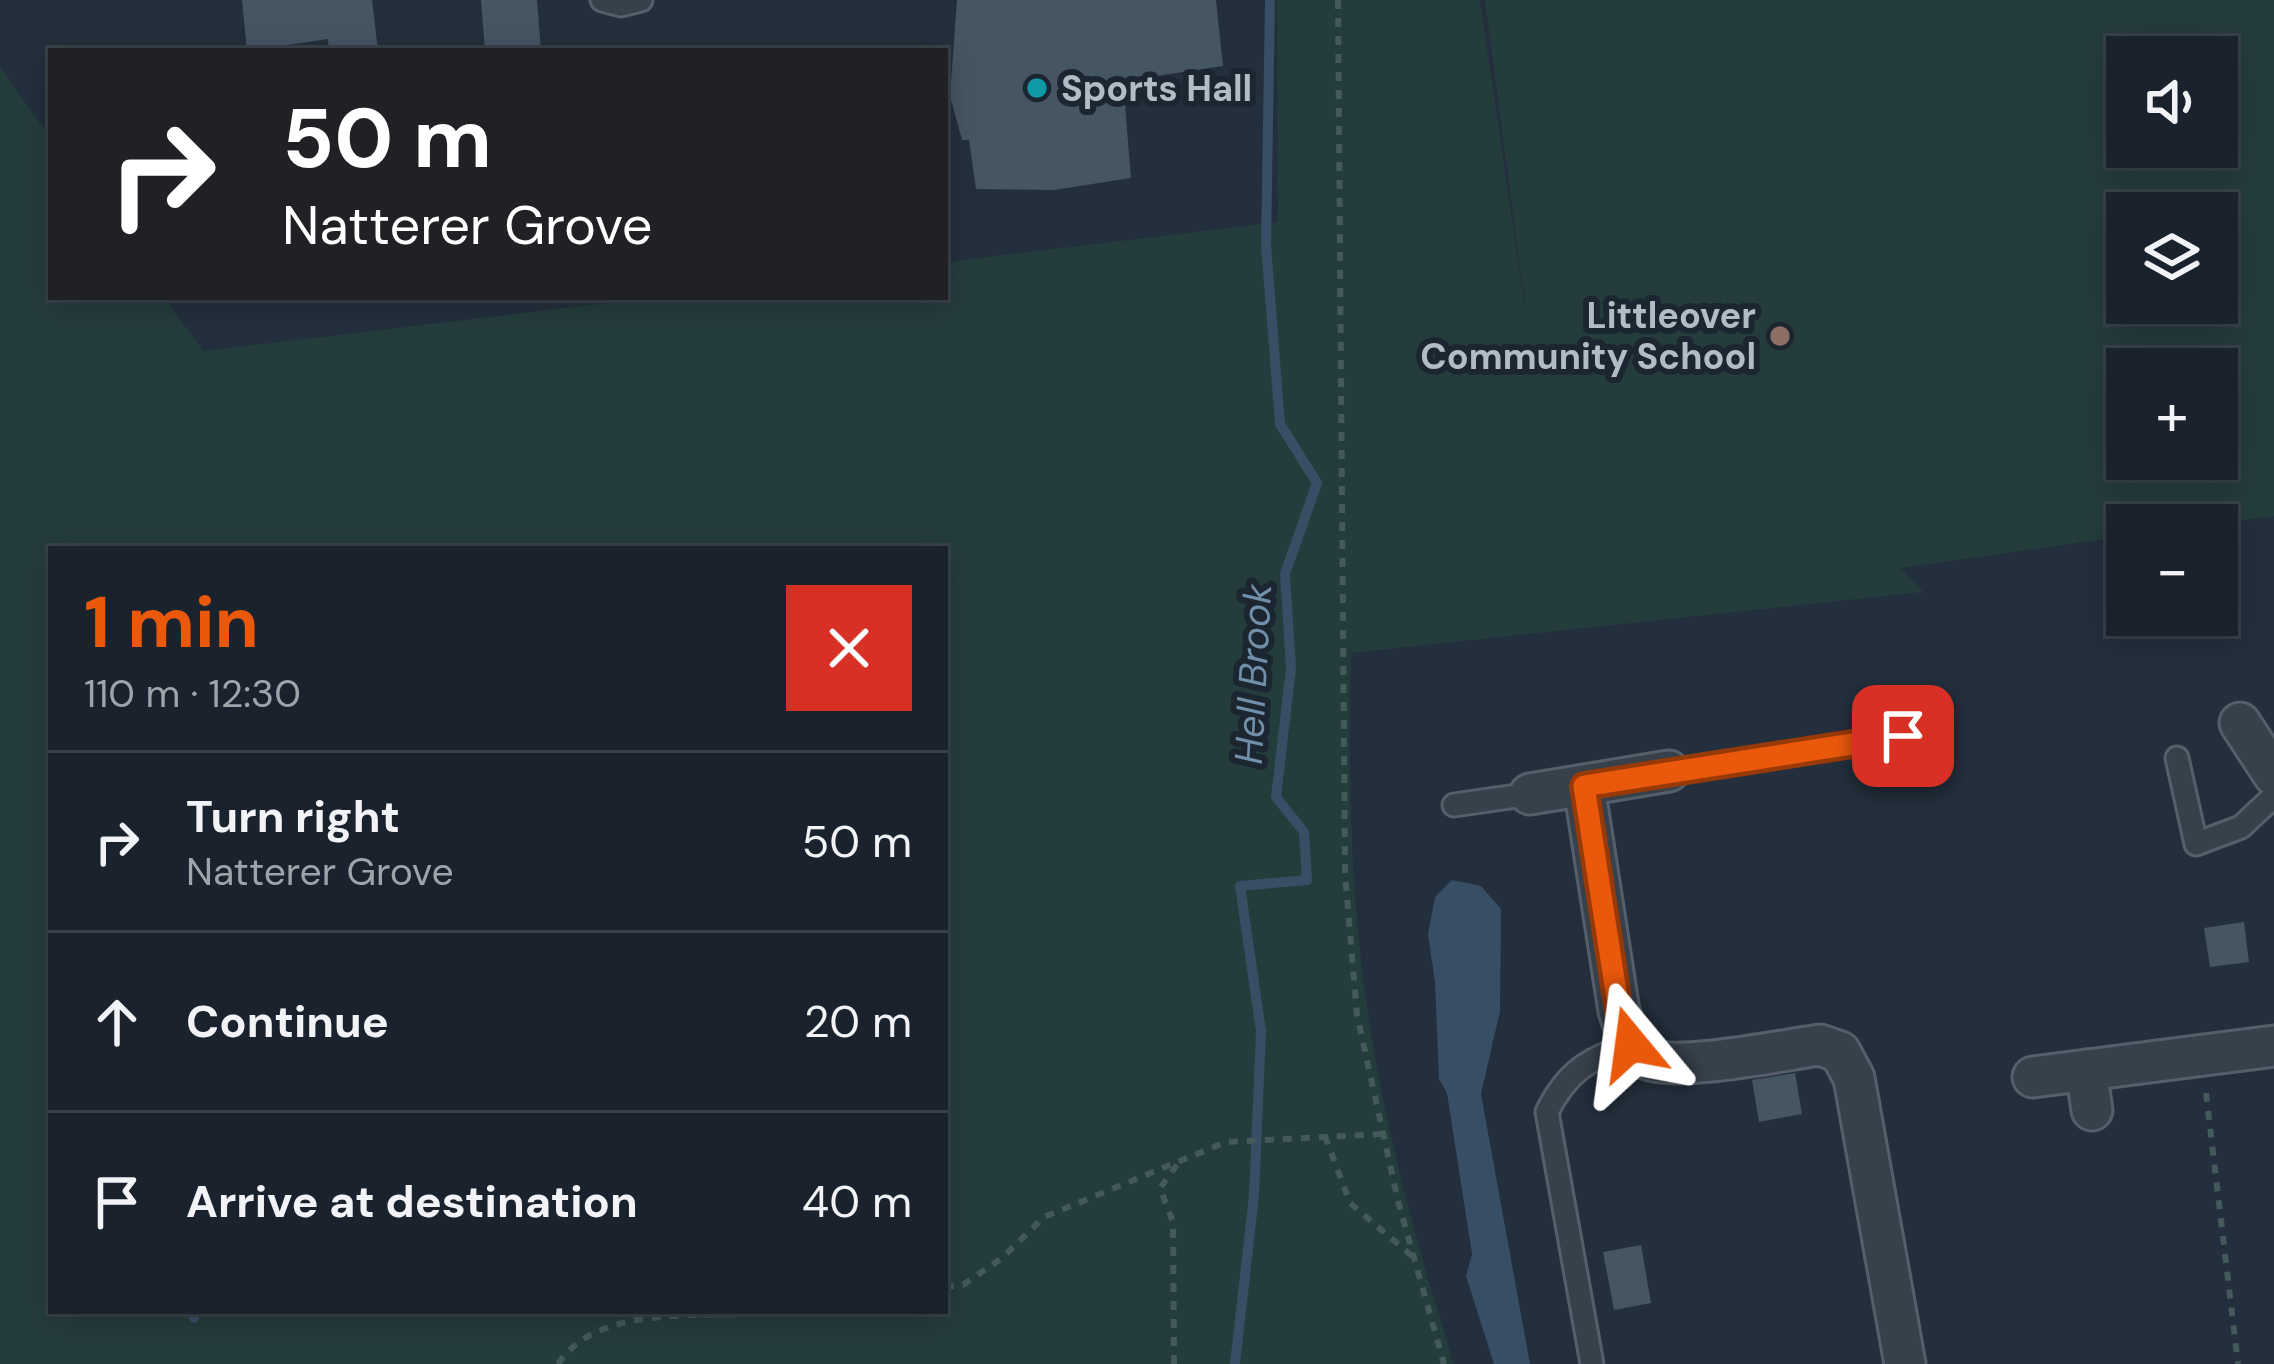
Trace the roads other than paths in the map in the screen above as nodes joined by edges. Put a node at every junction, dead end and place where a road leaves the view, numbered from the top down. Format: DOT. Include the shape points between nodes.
graph roads {
  1 [pos="602,0"];
  2 [pos="641,0"];
  3 [pos="2240,723"];
  4 [pos="1903,736"];
  5 [pos="2177,758"];
  6 [pos="1669,771"];
  7 [pos="2274,775"];
  8 [pos="1584,786"];
  9 [pos="1530,794"];
  10 [pos="2274,796"];
  11 [pos="1454,805"];
  12 [pos="1631,1044"];
  13 [pos="2274,1046"];
  14 [pos="2086,1070"];
  15 [pos="2032,1077"];
  16 [pos="2092,1110"];
  17 [pos="1592,1364"];
  18 [pos="1905,1364"];
  1 -- 2 [label="lane"];
  3 -- 7 [label="street"];
  4 -- 6 [label="lane"];
  5 -- 10 [label="lane" via="2196,844 2241,827"];
  6 -- 8 [label="street"];
  8 -- 9 [label="street"];
  8 -- 12 [label="street"];
  9 -- 11 [label="lane"];
  12 -- 17 [label="lane" via="1586,1061 1562,1082 1547,1112"];
  12 -- 18 [label="street" via="1644,1059 1672,1064 1820,1045 1840,1052 1854,1078"];
  13 -- 14 [label="street"];
  14 -- 15 [label="street"];
  14 -- 16 [label="street"];
}
